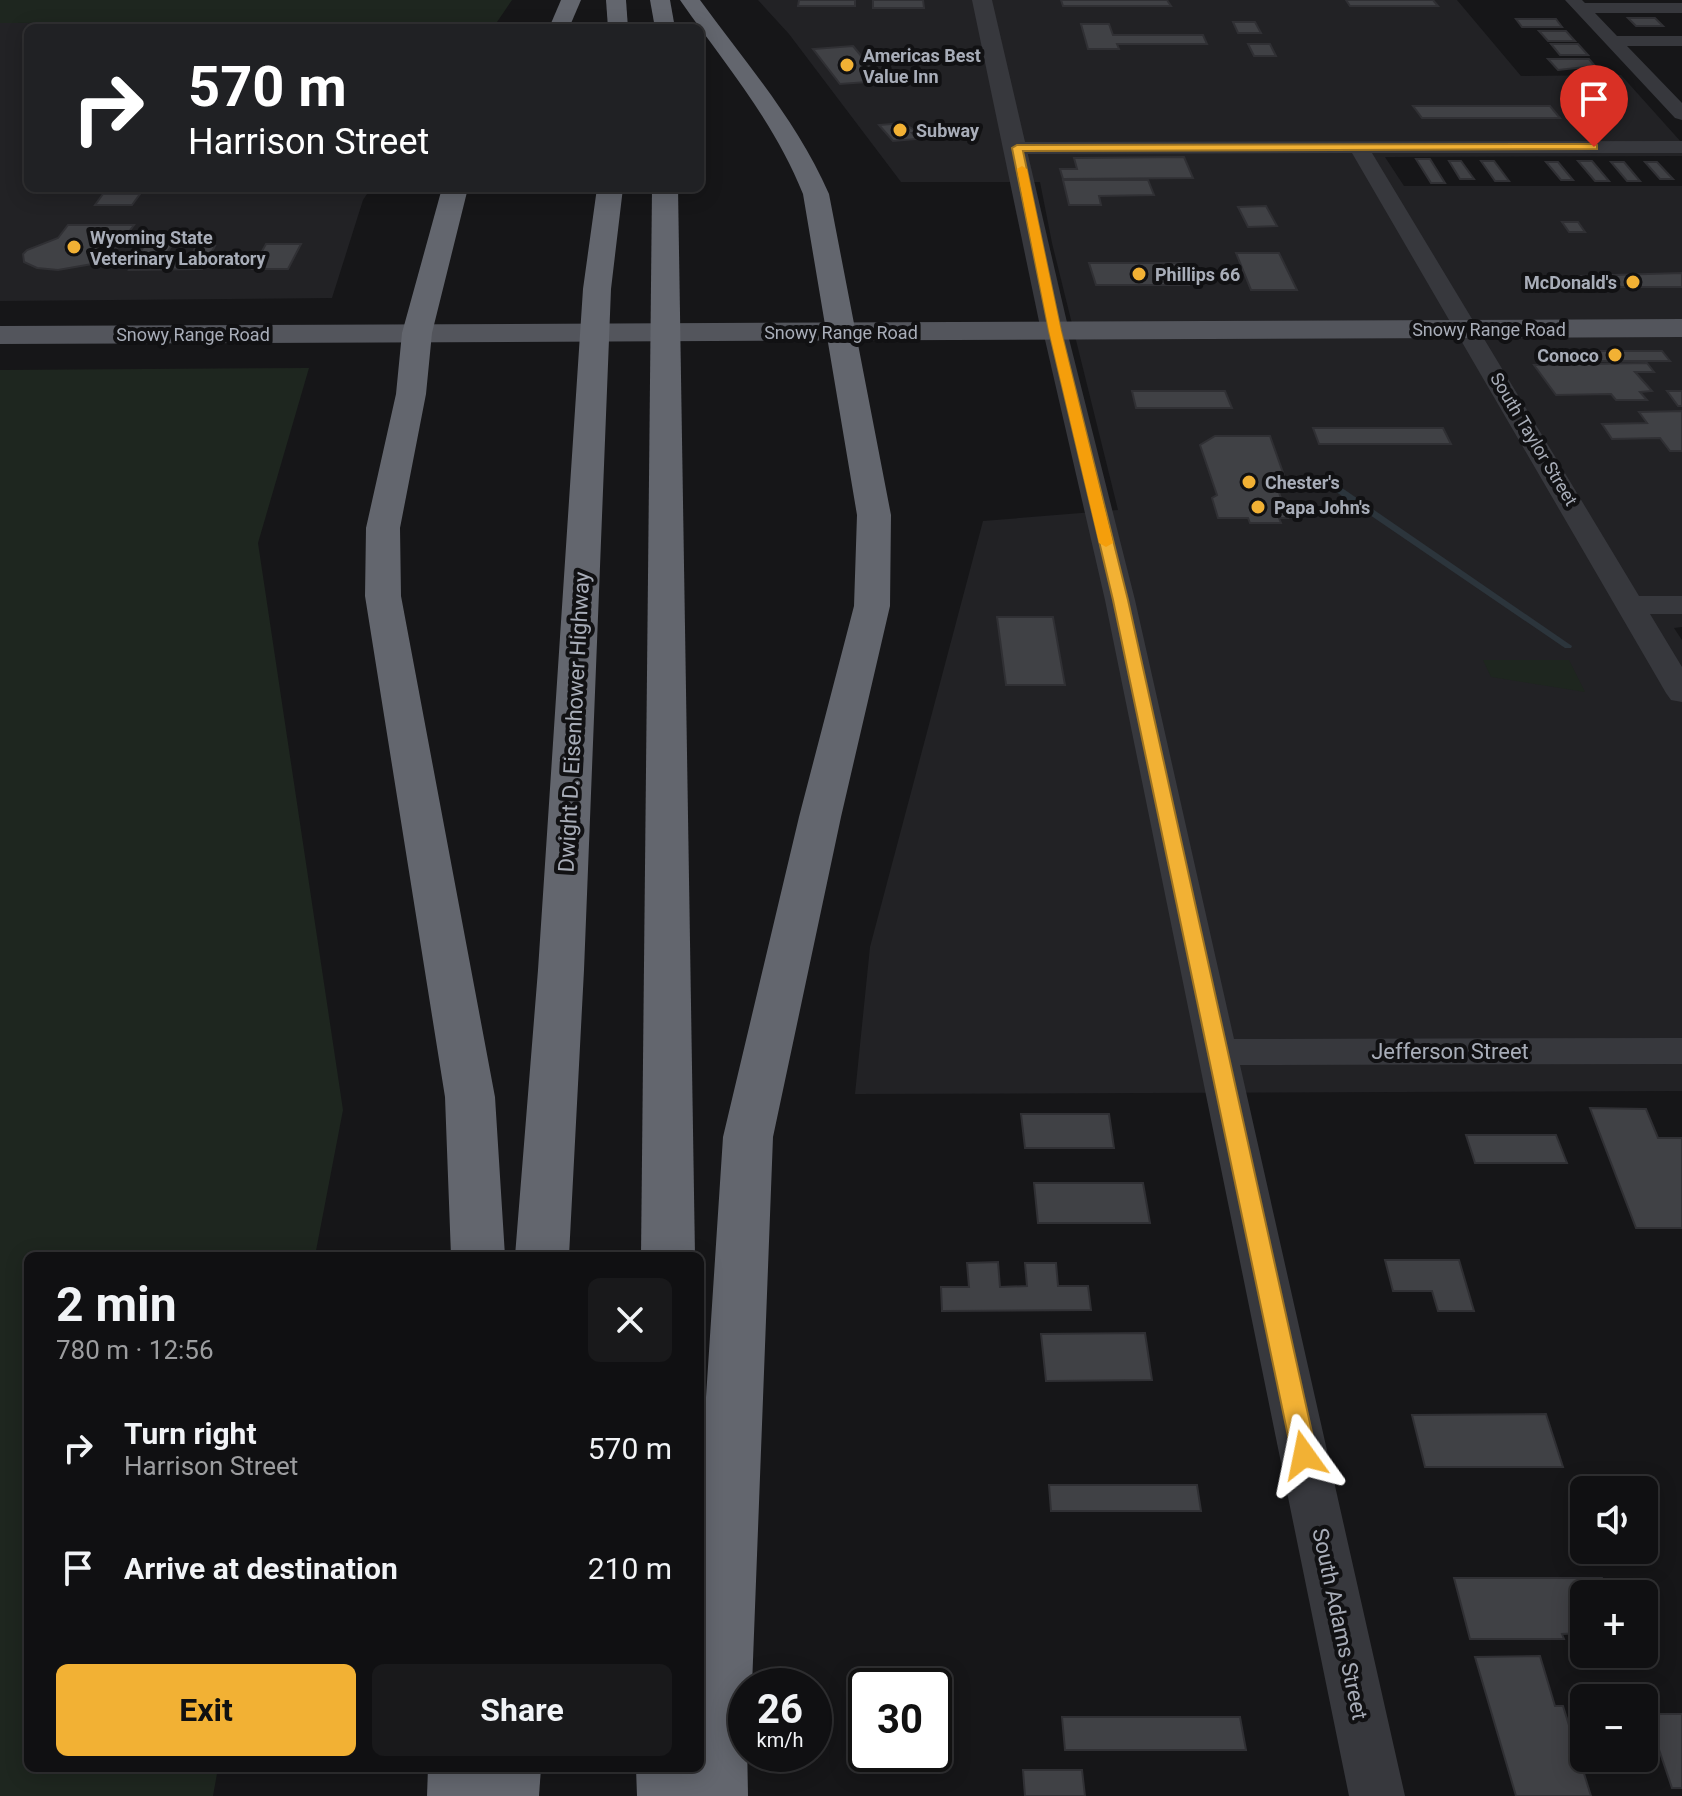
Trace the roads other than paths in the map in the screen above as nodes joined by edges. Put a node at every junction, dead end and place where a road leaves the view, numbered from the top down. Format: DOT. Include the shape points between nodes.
graph roads {
  1 [pos="571,0"];
  2 [pos="616,0"];
  3 [pos="660,0"];
  4 [pos="690,0"];
  5 [pos="982,0"];
  6 [pos="1577,4"];
  7 [pos="1682,8"];
  8 [pos="561,24"];
  9 [pos="618,24"];
  10 [pos="664,24"];
  11 [pos="1613,41"];
  12 [pos="1682,41"];
  13 [pos="1682,114"];
  14 [pos="1358,147"];
  15 [pos="1682,147"];
  16 [pos="1017,148"];
  17 [pos="454,192"];
  18 [pos="609,192"];
  19 [pos="665,192"];
  20 [pos="1682,328"];
  21 [pos="1469,329"];
  22 [pos="1055,331"];
  23 [pos="839,332"];
  24 [pos="417,333"];
  25 [pos="0,335"];
  26 [pos="1632,605"];
  27 [pos="1682,605"];
  28 [pos="1682,693"];
  29 [pos="1682,1051"];
  30 [pos="1218,1052"];
  31 [pos="478,1252"];
  32 [pos="542,1252"];
  33 [pos="668,1252"];
  34 [pos="462,1772"];
  35 [pos="507,1772"];
  36 [pos="670,1772"];
  37 [pos="461,1796"];
  38 [pos="505,1796"];
  39 [pos="671,1796"];
  40 [pos="714,1796"];
  41 [pos="1377,1796"];
  1 -- 8 [label="highway"];
  2 -- 9 [label="highway"];
  3 -- 10 [label="highway"];
  4 -- 23 [label="highway" via="805,162 816,194"];
  5 -- 16 [label="street, South Adams Street"];
  6 -- 7 [label="street"];
  6 -- 11 [label="street"];
  11 -- 12 [label="street"];
  11 -- 13 [label="street"];
  14 -- 15 [label="street"];
  14 -- 16 [label="street"];
  14 -- 21 [label="street, South Taylor Street"];
  16 -- 22 [label="street, South Adams Street"];
  17 -- 24 [label="highway"];
  18 -- 32 [label="highway, Dwight D. Eisenhower Highway" via="597,289"];
  19 -- 33 [label="highway"];
  20 -- 21 [label="main road, Snowy Range Road"];
  21 -- 22 [label="main road, Snowy Range Road"];
  21 -- 26 [label="street, South Taylor Street"];
  22 -- 23 [label="main road, Snowy Range Road"];
  22 -- 30 [label="street, South Adams Street" via="1120,600"];
  23 -- 24 [label="main road, Snowy Range Road"];
  23 -- 40 [label="highway" via="874,515 872,606 748,1137"];
  24 -- 25 [label="main road, Snowy Range Road"];
  24 -- 31 [label="highway" via="411,394 383,528 383,596 470,1097"];
  26 -- 27 [label="street"];
  26 -- 28 [label="street, South Taylor Street"];
  29 -- 30 [label="street, Jefferson Street"];
  30 -- 41 [label="street, South Adams Street"];
  34 -- 37 [label="highway"];
  35 -- 38 [label="highway"];
  36 -- 39 [label="highway"];
}
